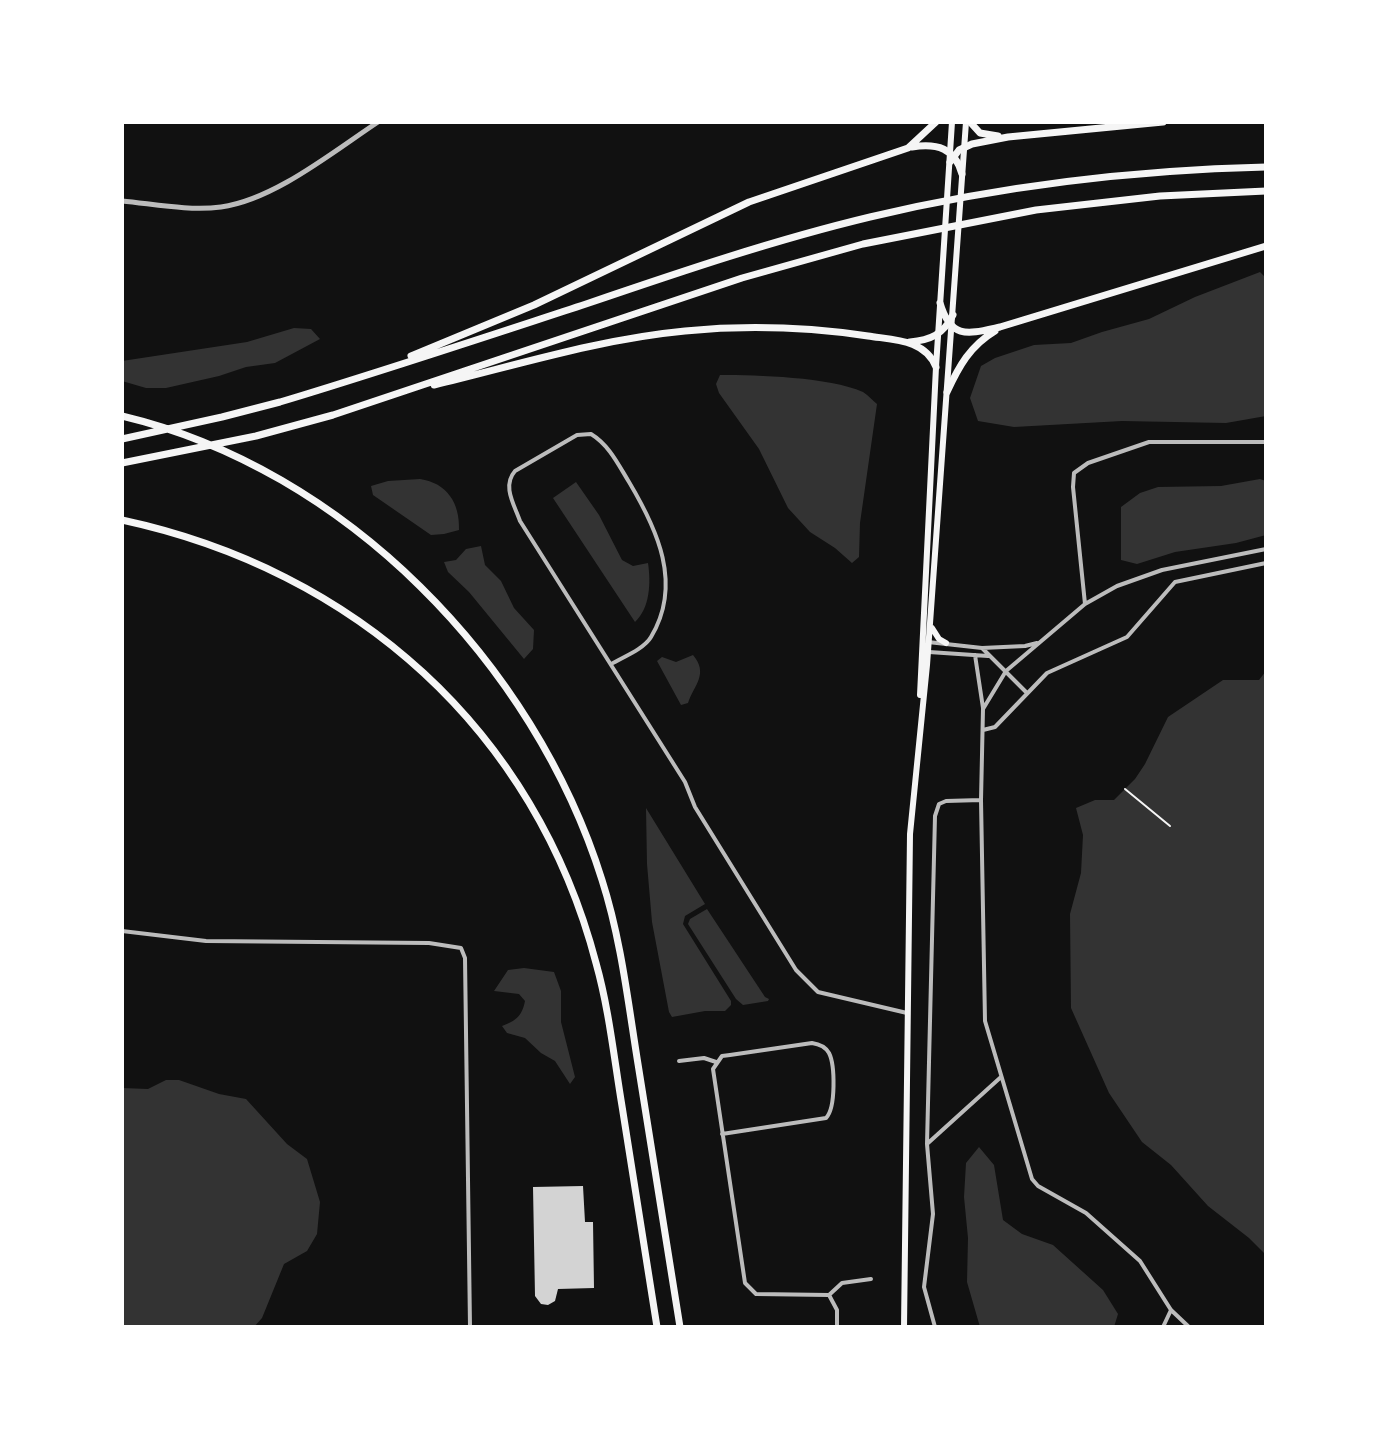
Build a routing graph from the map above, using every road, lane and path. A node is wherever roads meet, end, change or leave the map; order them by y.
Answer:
1 (378, 122) edge
2 (936, 122) edge
3 (952, 122) edge
4 (968, 122) edge
5 (1163, 122) edge
6 (1008, 137) junction
7 (964, 146) junction
8 (908, 148) junction
9 (951, 157) junction
10 (1266, 167) edge
11 (962, 174) junction
12 (1266, 191) edge
13 (122, 201) edge
14 (1266, 246) edge
15 (940, 303) junction
16 (951, 322) junction
17 (1000, 327) junction
18 (938, 334) junction
19 (907, 342) junction
20 (936, 367) junction
21 (371, 374) junction
22 (947, 392) junction
23 (397, 394) junction
24 (122, 416) edge
25 (122, 439) edge
26 (1266, 442) edge
27 (122, 463) edge
28 (122, 520) edge
29 (1266, 549) edge
30 (1266, 563) edge
31 (1085, 604) junction
32 (930, 625) junction
33 (929, 642) junction
34 (1039, 642) junction
35 (946, 643) junction
36 (921, 646) junction
37 (982, 648) junction
38 (928, 652) junction
39 (975, 655) junction
40 (989, 656) junction
41 (611, 664) junction
42 (1006, 671) junction
43 (1026, 692) junction
44 (983, 709) junction
45 (919, 726) junction
46 (983, 730) junction
47 (1125, 789) dead end
48 (981, 800) junction
49 (1170, 826) dead end
50 (122, 931) edge
51 (907, 1013) junction
52 (679, 1061) dead end
53 (716, 1062) junction
54 (1001, 1077) junction
55 (722, 1134) junction
56 (927, 1144) junction
57 (871, 1279) dead end
58 (829, 1295) junction
59 (1171, 1310) junction
60 (470, 1327) edge
61 (657, 1327) edge
62 (680, 1327) edge
63 (837, 1327) edge
64 (904, 1327) edge
65 (935, 1327) edge
66 (1163, 1327) edge
67 (1189, 1327) edge

1 - 13 street
2 - 8 highway
3 - 9 main road
4 - 6 highway
4 - 7 main road
5 - 6 highway
6 - 7 highway
7 - 9 highway
7 - 11 main road
8 - 9 highway
8 - 21 highway
9 - 11 highway
9 - 15 main road
10 - 21 highway
11 - 16 main road
12 - 23 highway
14 - 17 highway
15 - 16 highway
15 - 18 main road
16 - 17 highway
16 - 18 highway
16 - 22 main road
17 - 22 highway
18 - 19 highway
18 - 20 main road
19 - 20 highway
19 - 23 highway
20 - 36 main road
21 - 25 highway
22 - 32 main road
23 - 27 highway
24 - 62 highway
26 - 31 street
28 - 61 highway
29 - 31 street
30 - 43 street
31 - 34 street
32 - 33 main road
32 - 35 main road
33 - 35 street
33 - 36 street
33 - 38 main road
34 - 37 street
34 - 42 street
35 - 37 street
36 - 38 street
36 - 45 main road
37 - 40 street
38 - 39 street
38 - 45 main road
39 - 40 street
39 - 44 street
40 - 42 street
41 - 41 street
41 - 51 street
42 - 43 street
42 - 44 street
43 - 46 street
44 - 46 street
45 - 51 main road
46 - 48 street
47 - 49 path
48 - 54 street
48 - 56 street
50 - 60 street
51 - 64 main road
52 - 53 street
53 - 55 street
53 - 55 street
54 - 56 street
54 - 59 street
55 - 58 street
56 - 65 street
57 - 58 street
58 - 63 street
59 - 66 street
59 - 67 street

